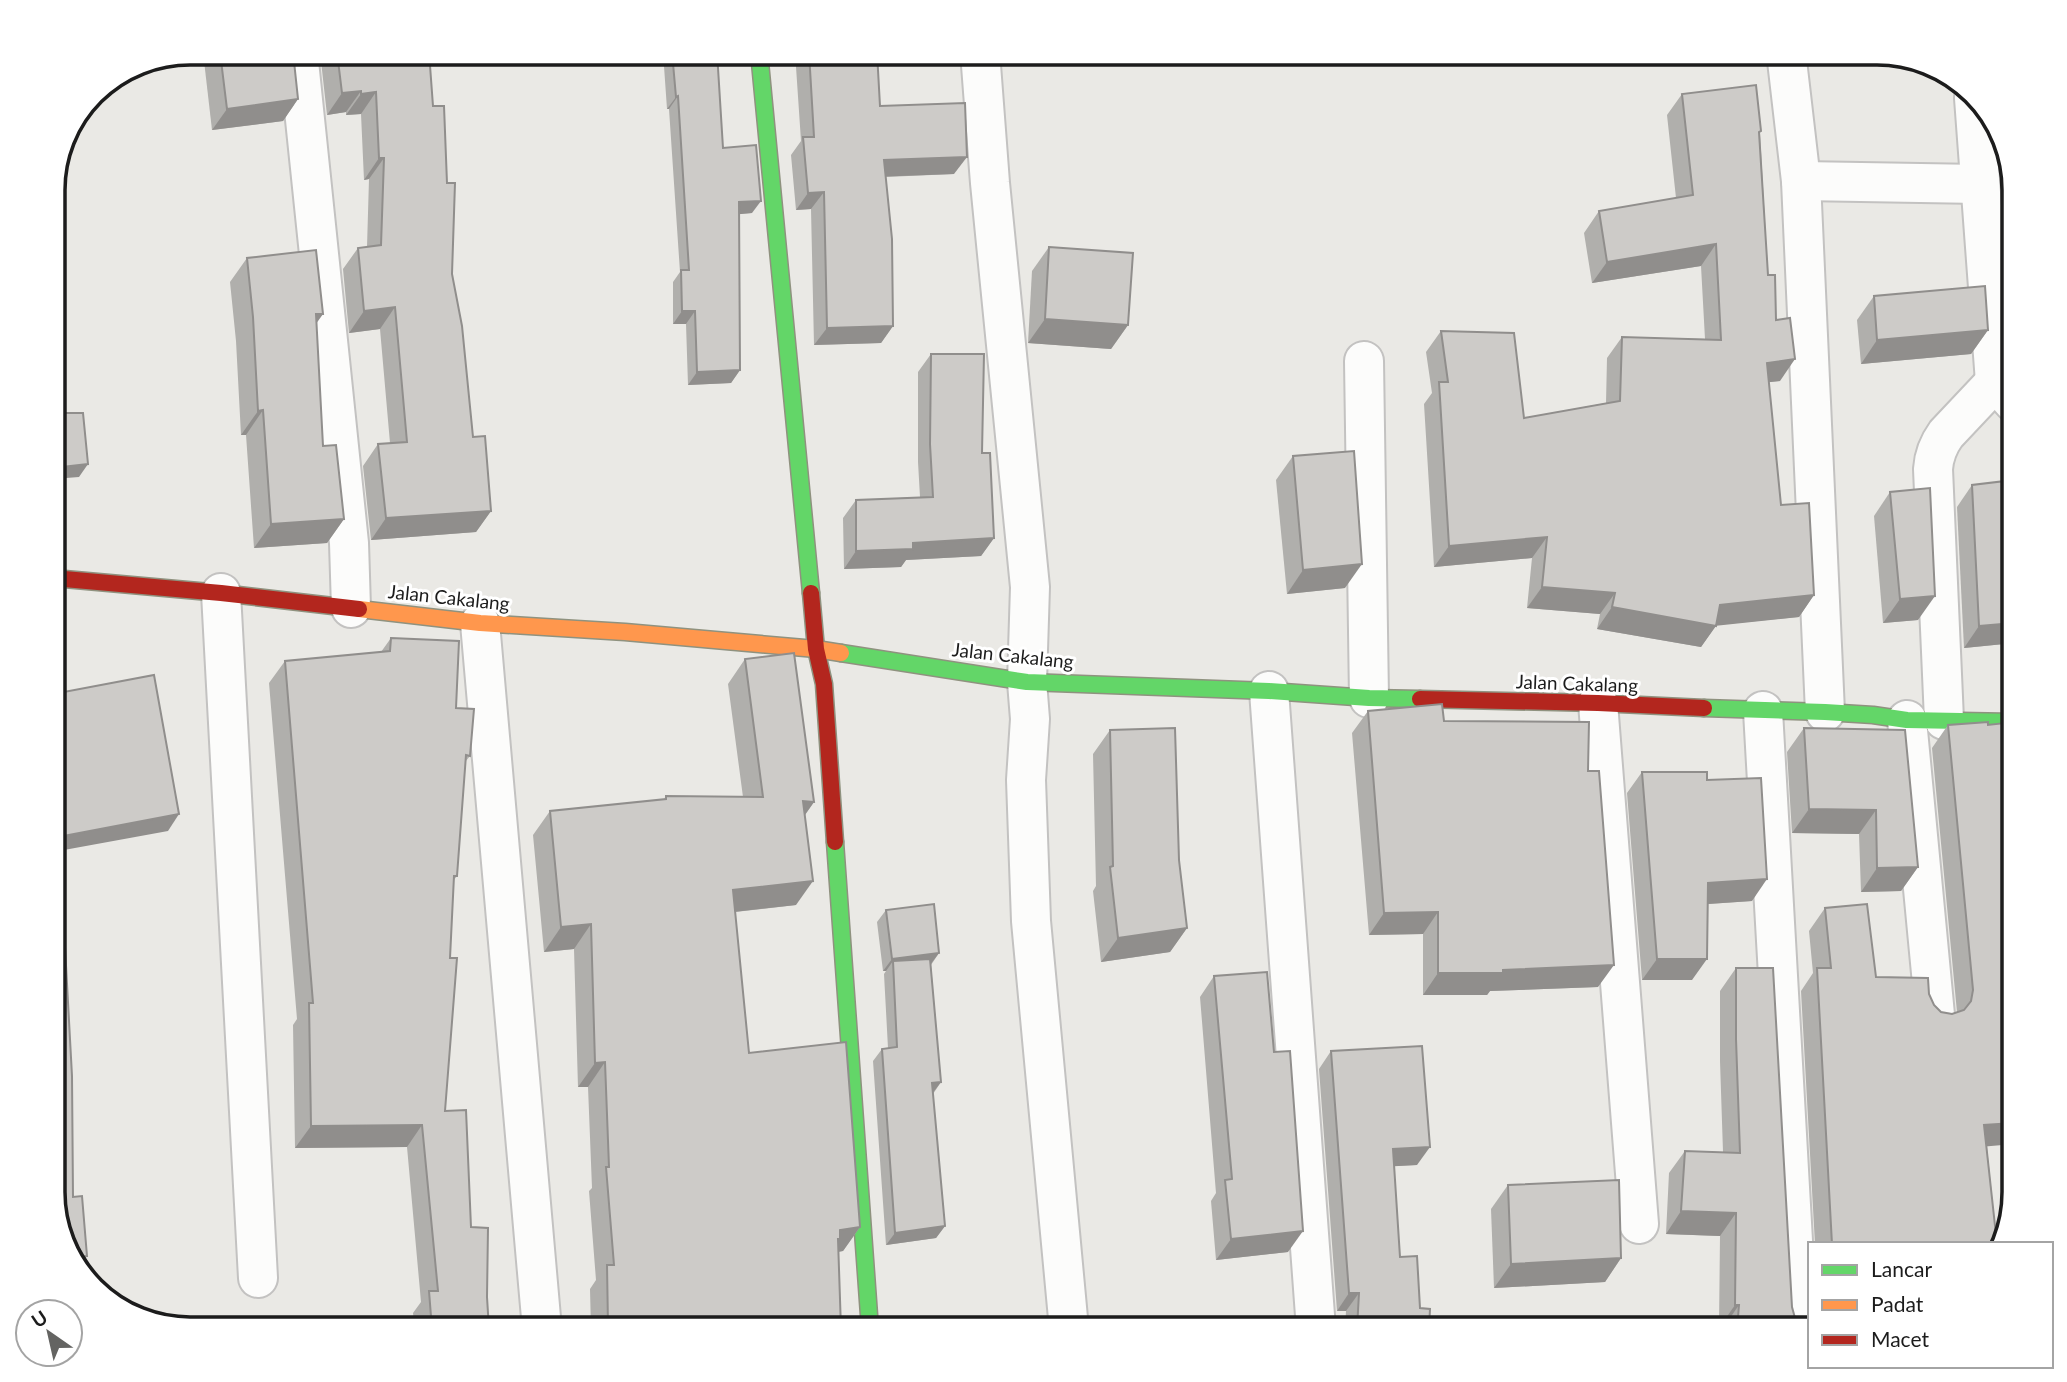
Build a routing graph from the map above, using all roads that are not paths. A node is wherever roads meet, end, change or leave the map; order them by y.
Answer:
1 (299, 65) edge
2 (760, 65) edge
3 (981, 65) edge
4 (1788, 65) edge
5 (1975, 113) edge
6 (1801, 181) junction
7 (1980, 184) junction
8 (1364, 361) dead end
9 (2002, 367) edge
10 (2002, 394) edge
11 (65, 579) edge
12 (221, 593) junction
13 (351, 608) junction
14 (480, 623) junction
15 (816, 649) junction
16 (1027, 682) junction
17 (1269, 691) junction
18 (1369, 698) junction
19 (1598, 703) junction
20 (1763, 712) junction
21 (1825, 712) junction
22 (1926, 720) junction
23 (2002, 722) edge
24 (1935, 1016) edge
25 (1639, 1224) dead end
26 (258, 1278) dead end
27 (541, 1317) edge
28 (869, 1317) edge
29 (1068, 1317) edge
30 (1316, 1317) edge
31 (1797, 1317) edge

1 - 13 street
2 - 15 street
3 - 16 street
4 - 6 street
5 - 7 street
6 - 7 street
6 - 21 street
7 - 9 street
8 - 18 street
10 - 22 street
11 - 12 street, Jalan Cakalang
12 - 13 street, Jalan Cakalang
12 - 26 street
13 - 14 street, Jalan Cakalang
14 - 15 street, Jalan Cakalang
14 - 27 street
15 - 16 street, Jalan Cakalang
15 - 28 street
16 - 17 street, Jalan Cakalang
16 - 29 street
17 - 18 street, Jalan Cakalang
17 - 30 street
18 - 19 street, Jalan Cakalang
19 - 20 street, Jalan Cakalang
19 - 25 street
20 - 21 street, Jalan Cakalang
20 - 31 street
21 - 22 street, Jalan Cakalang
22 - 23 street, Jalan Cakalang
22 - 24 street

